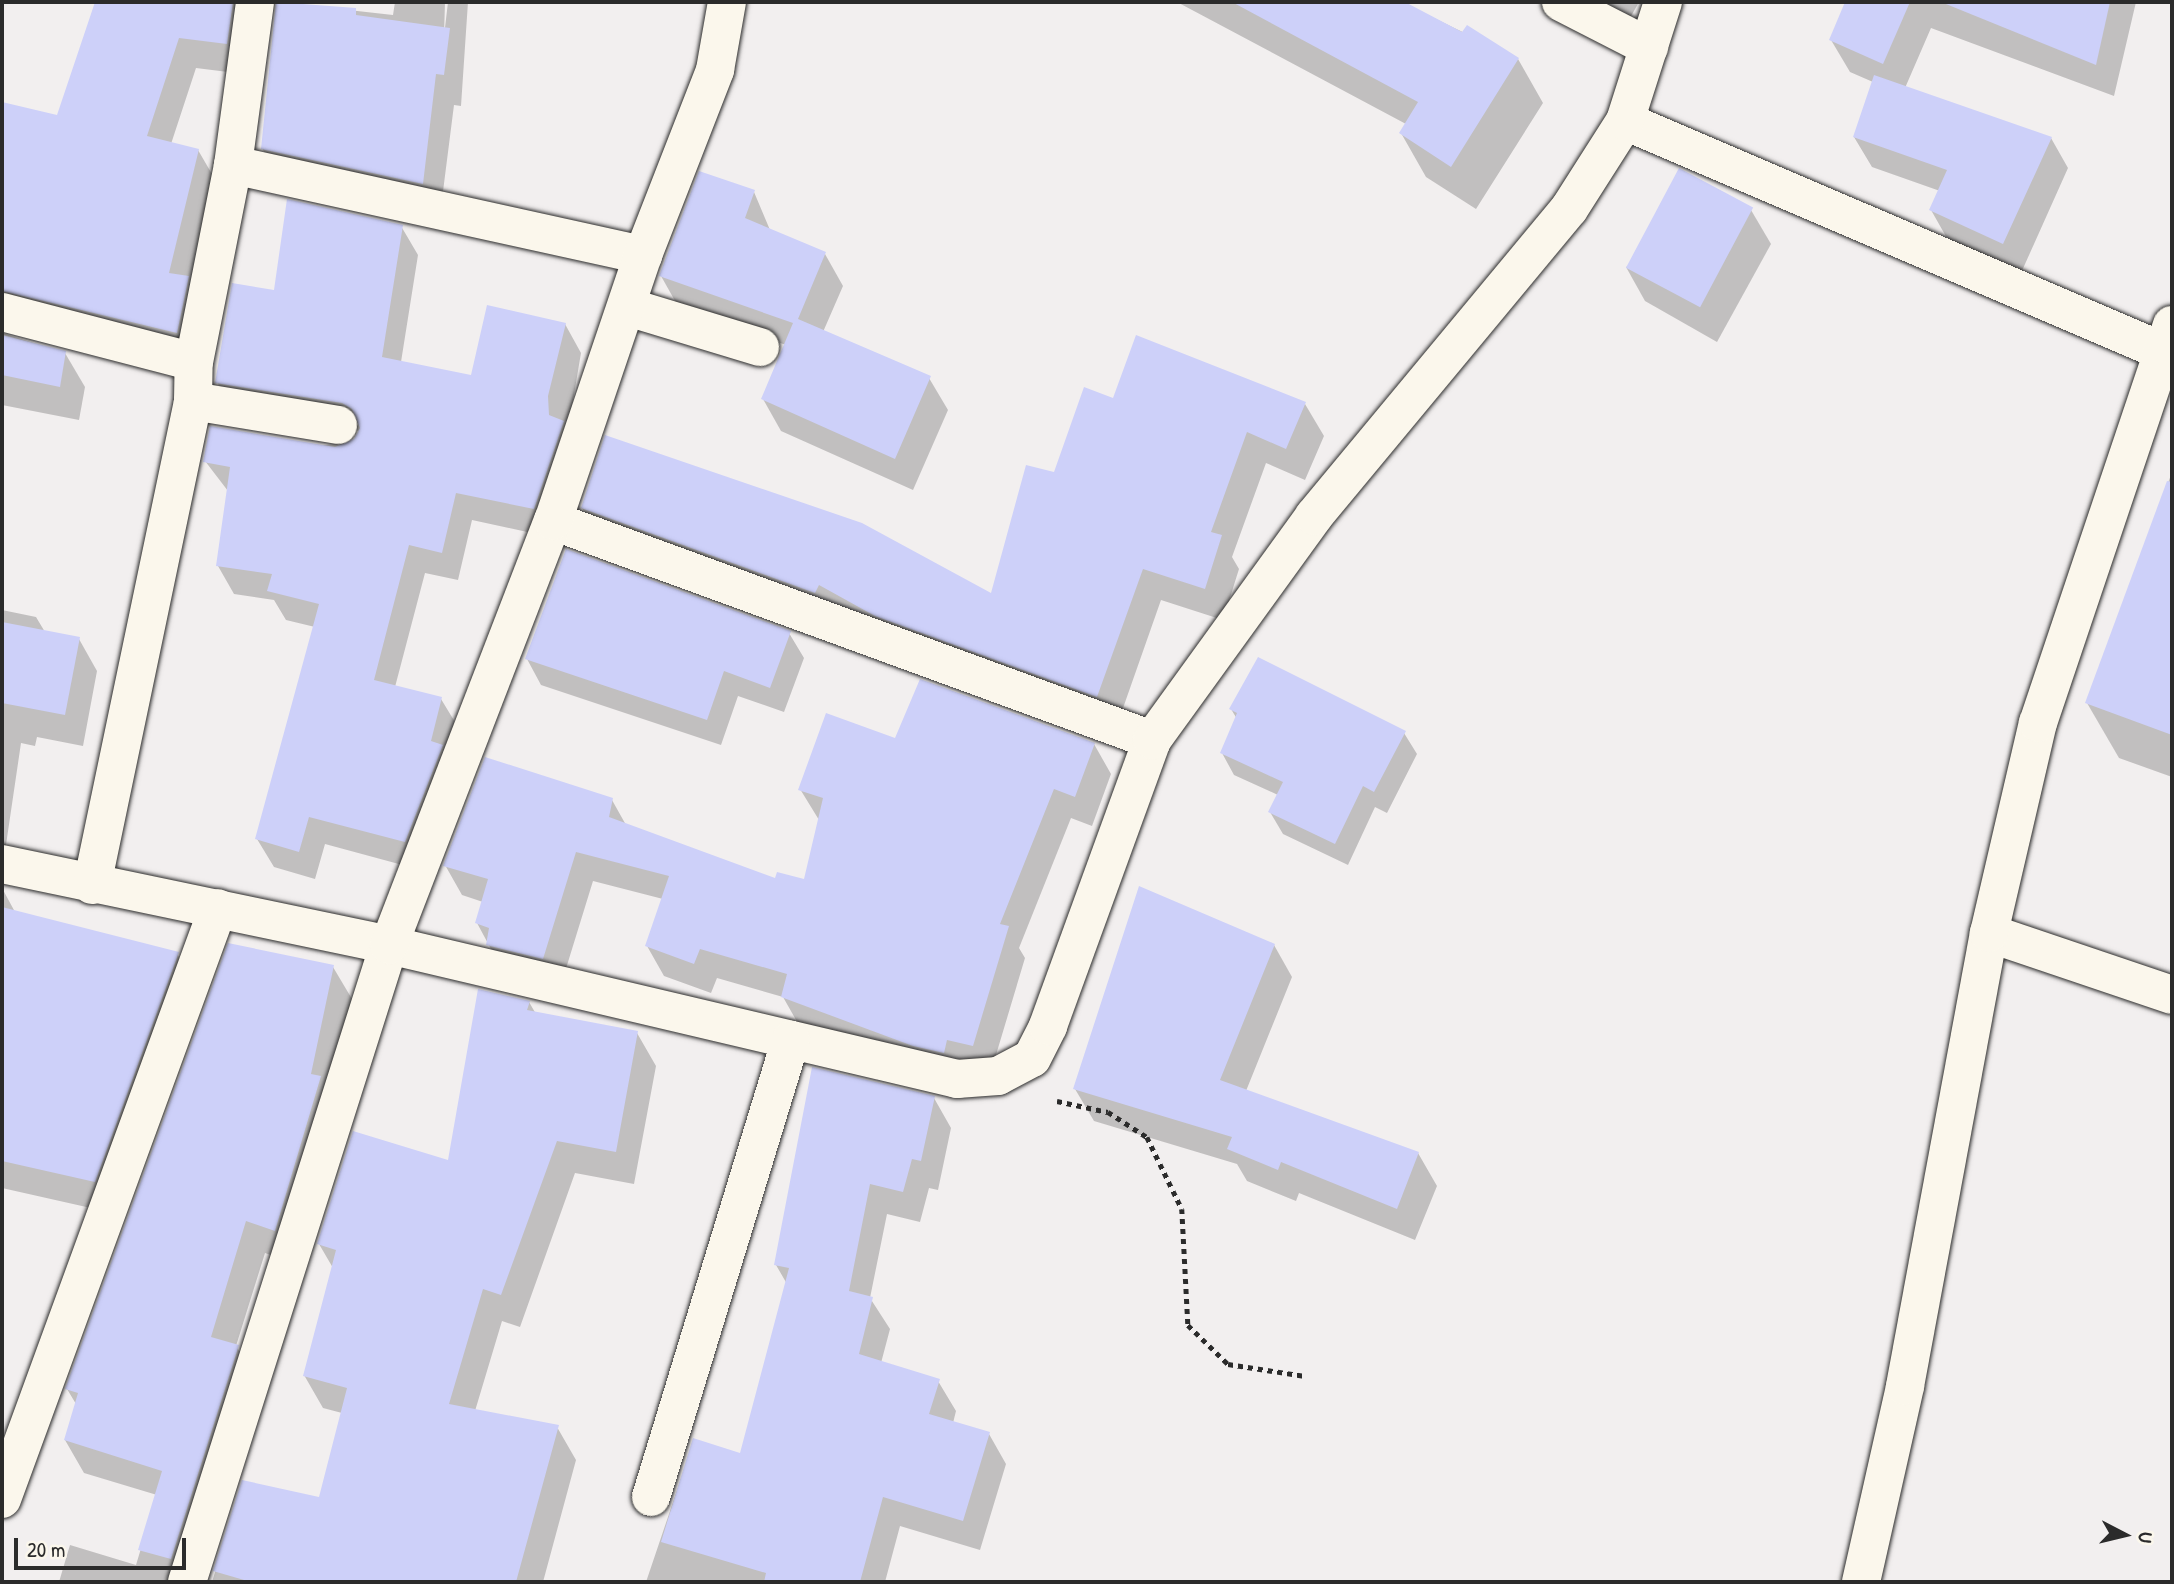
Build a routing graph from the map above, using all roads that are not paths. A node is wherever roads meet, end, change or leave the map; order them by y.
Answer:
1 (256, 2) edge
2 (727, 2) edge
3 (1560, 2) edge
4 (1663, 2) edge
5 (1649, 47) junction
6 (1625, 121) junction
7 (233, 165) junction
8 (643, 255) junction
9 (628, 307) junction
10 (2, 312) edge
11 (2167, 338) edge
12 (760, 347) dead end
13 (194, 362) junction
14 (193, 401) junction
15 (338, 425) dead end
16 (553, 521) junction
17 (1152, 740) junction
18 (2, 864) edge
19 (92, 885) junction
20 (218, 908) junction
21 (1989, 933) junction
22 (389, 945) junction
23 (2172, 995) edge
24 (792, 1040) junction
25 (651, 1497) dead end
26 (2, 1499) edge
27 (187, 1582) edge
28 (1861, 1582) edge

1 - 7 street
2 - 8 street
3 - 5 street
4 - 5 street
5 - 6 street
6 - 11 street
6 - 17 street
7 - 8 street
7 - 13 street
8 - 9 street
9 - 12 street
9 - 16 street
10 - 13 street
11 - 21 street
13 - 14 street
14 - 15 street
14 - 19 street
16 - 17 street
16 - 22 street
17 - 24 street
18 - 19 street
19 - 20 street
20 - 22 street
20 - 26 street
21 - 23 street
21 - 28 street
22 - 24 street
22 - 27 street
24 - 25 street

